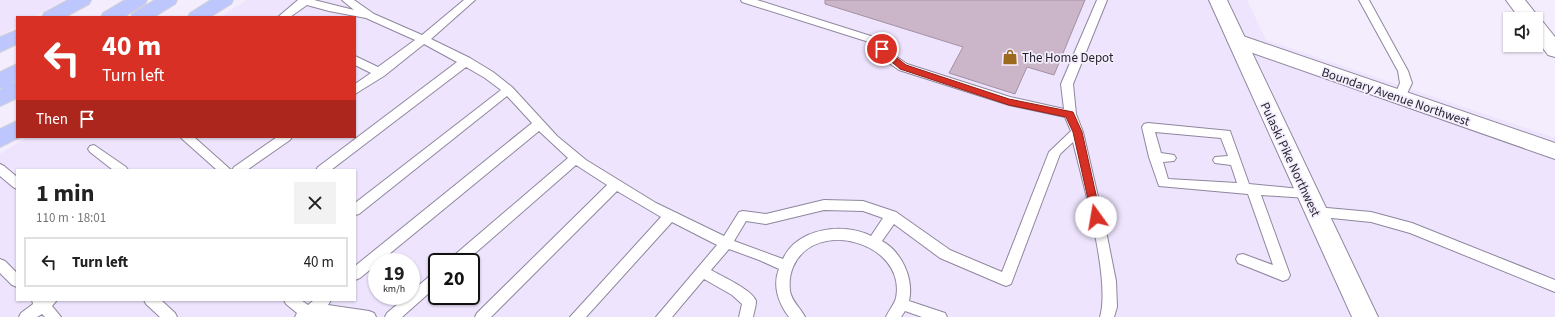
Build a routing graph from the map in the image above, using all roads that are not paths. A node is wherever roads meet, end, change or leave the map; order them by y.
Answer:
1 (82, 0) edge
2 (138, 0) edge
3 (168, 0) edge
4 (224, 0) edge
5 (304, 0) edge
6 (347, 0) edge
7 (470, 0) edge
8 (746, 0) edge
9 (1102, 0) edge
10 (1218, 0) edge
11 (1364, 0) edge
12 (1515, 0) edge
13 (1524, 12) edge
14 (53, 16) edge
15 (112, 16) edge
16 (142, 16) edge
17 (199, 16) edge
18 (284, 16) edge
19 (370, 16) junction
20 (1543, 35) edge
21 (16, 37) edge
22 (423, 40) junction
23 (1237, 40) junction
24 (0, 45) edge
25 (1555, 50) edge
26 (356, 61) edge
27 (466, 61) junction
28 (16, 72) edge
29 (380, 73) junction
30 (0, 81) edge
31 (356, 89) edge
32 (16, 90) edge
33 (508, 90) junction
34 (1400, 97) junction
35 (0, 99) edge
36 (1070, 114) junction
37 (539, 124) junction
38 (16, 130) edge
39 (1077, 132) junction
40 (285, 138) edge
41 (0, 139) edge
42 (192, 139) edge
43 (94, 149) dead end
44 (1555, 151) edge
45 (1155, 157) junction
46 (576, 158) junction
47 (1170, 158) dead end
48 (1219, 160) dead end
49 (1235, 160) junction
50 (0, 169) edge
51 (121, 169) edge
52 (224, 169) edge
53 (239, 169) edge
54 (323, 169) edge
55 (16, 183) edge
56 (616, 184) junction
57 (1249, 189) junction
58 (1311, 202) junction
59 (356, 209) edge
60 (670, 216) junction
61 (892, 216) junction
62 (874, 242) junction
63 (726, 243) junction
64 (466, 253) edge
65 (1243, 260) dead end
66 (0, 265) edge
67 (785, 266) junction
68 (702, 272) junction
69 (356, 273) edge
70 (16, 280) edge
71 (428, 286) edge
72 (1555, 286) edge
73 (151, 301) edge
74 (293, 301) edge
75 (323, 301) edge
76 (43, 302) edge
77 (901, 304) junction
78 (305, 315) edge
79 (794, 315) edge
80 (26, 317) edge
81 (54, 317) edge
82 (170, 317) edge
83 (369, 317) edge
84 (392, 317) edge
85 (482, 317) edge
86 (577, 317) edge
87 (663, 317) edge
88 (746, 317) edge
89 (893, 317) edge
90 (940, 317) edge
91 (1107, 317) edge
92 (1365, 317) edge

1 - 14 highway
2 - 15 highway
3 - 16 highway
4 - 17 highway
5 - 18 lane
5 - 19 lane
6 - 19 lane
7 - 22 lane
8 - 36 lane
9 - 36 lane
10 - 23 main road, Pulaski Pike Northwest
11 - 34 lane
12 - 13 main road
19 - 22 lane
20 - 25 main road
21 - 24 highway
22 - 27 lane
22 - 29 lane
23 - 34 main road, Boundary Avenue Northwest
23 - 58 main road, Pulaski Pike Northwest
26 - 29 lane
27 - 33 lane
27 - 54 lane
28 - 30 highway
29 - 31 lane
32 - 35 highway
33 - 37 lane
33 - 59 lane
34 - 44 main road, Boundary Avenue Northwest
36 - 39 lane
37 - 46 lane
37 - 69 lane
38 - 41 highway
39 - 61 lane
39 - 91 lane
40 - 53 lane
42 - 52 lane
43 - 51 lane
45 - 47 lane
45 - 49 lane
45 - 57 lane
46 - 56 lane
46 - 64 lane
48 - 49 lane
49 - 57 lane
50 - 55 lane
56 - 60 lane
56 - 85 lane
57 - 58 lane
57 - 65 lane
58 - 72 lane
58 - 92 main road, Pulaski Pike Northwest
60 - 63 lane
60 - 86 lane
61 - 62 lane
61 - 63 lane
62 - 67 lane
62 - 77 lane
63 - 67 lane
63 - 68 lane
66 - 70 lane
67 - 79 lane
68 - 87 lane
68 - 88 lane
71 - 84 lane
73 - 82 lane
74 - 78 lane
75 - 78 lane
76 - 80 lane
76 - 81 lane
77 - 89 lane
77 - 90 lane
78 - 83 lane

